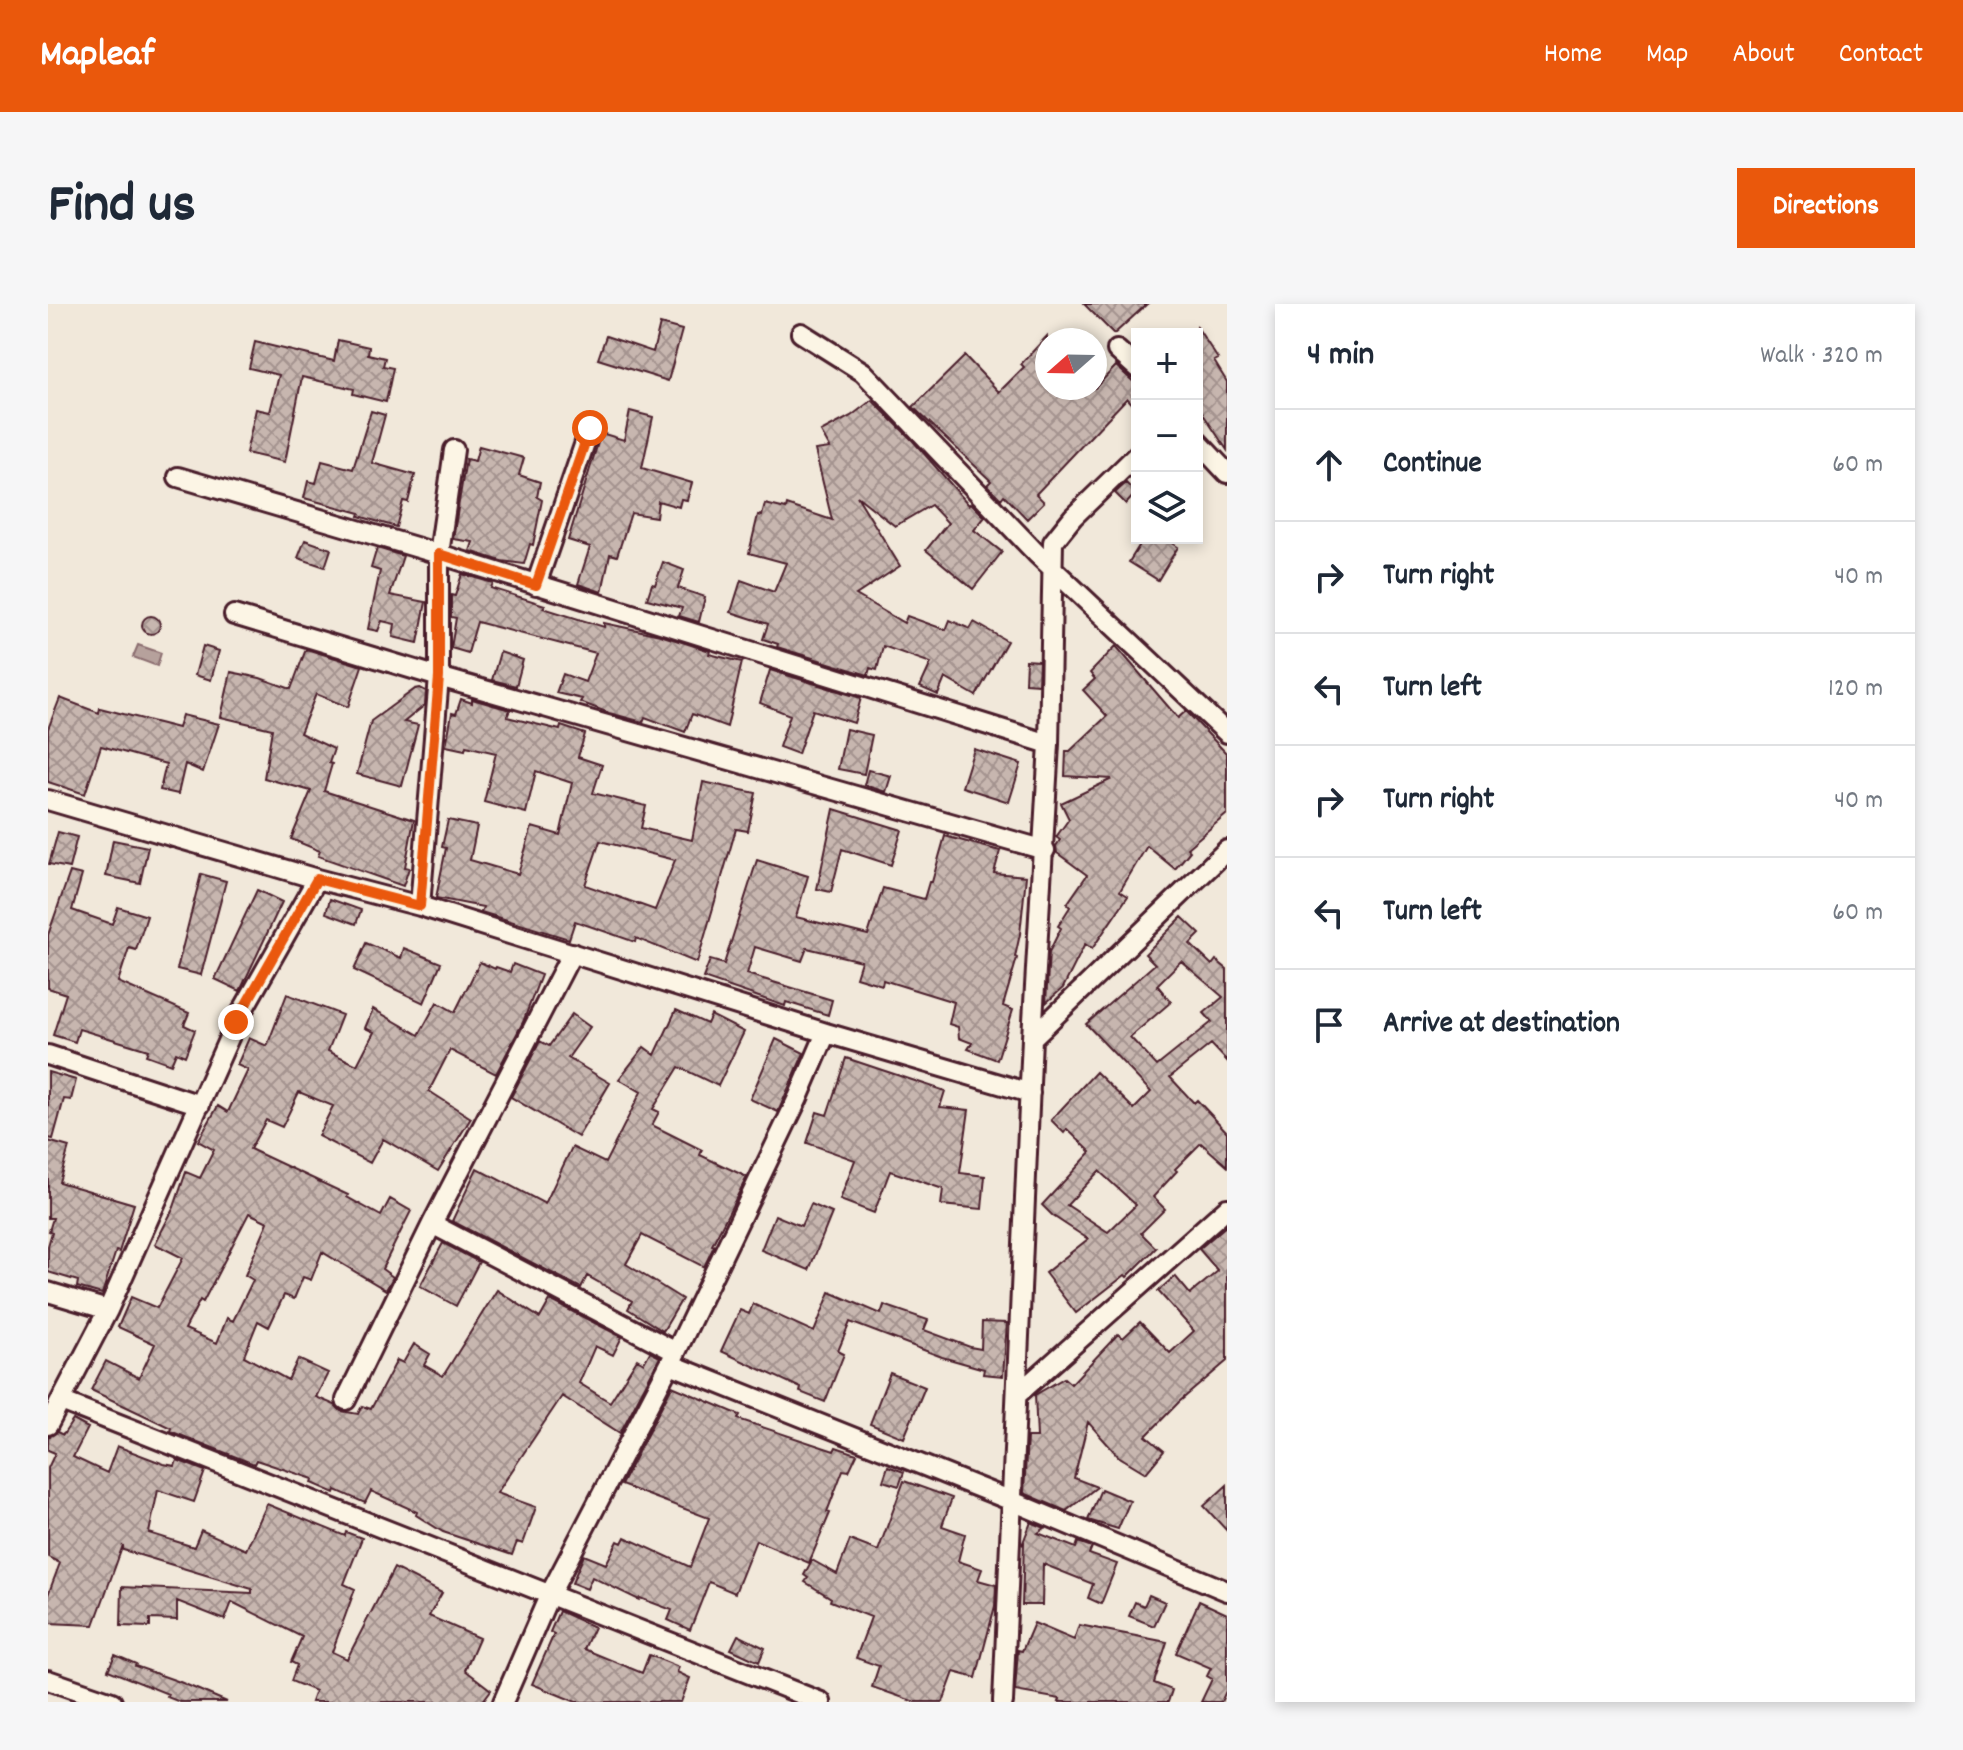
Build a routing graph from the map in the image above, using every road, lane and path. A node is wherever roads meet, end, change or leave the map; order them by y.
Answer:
1 (801, 333) dead end
2 (1117, 350) dead end
3 (1131, 363) edge
4 (590, 428) dead end
5 (1203, 447) edge
6 (454, 450) dead end
7 (1131, 461) edge
8 (1227, 473) edge
9 (178, 477) dead end
10 (439, 554) junction
11 (1052, 568) junction
12 (536, 585) junction
13 (234, 615) dead end
14 (439, 677) junction
15 (1227, 705) edge
16 (1212, 718) junction
17 (1227, 733) edge
18 (1049, 744) junction
19 (48, 800) edge
20 (1045, 850) junction
21 (1227, 850) edge
22 (317, 879) junction
23 (420, 906) junction
24 (572, 953) junction
25 (826, 1033) junction
26 (1032, 1038) junction
27 (48, 1055) edge
28 (1030, 1093) junction
29 (200, 1105) junction
30 (1227, 1208) edge
31 (432, 1224) junction
32 (48, 1292) edge
33 (108, 1310) junction
34 (673, 1358) junction
35 (1018, 1394) junction
36 (346, 1400) dead end
37 (61, 1401) junction
38 (48, 1425) edge
39 (1012, 1501) junction
40 (1227, 1591) edge
41 (549, 1596) junction
42 (48, 1680) edge
43 (112, 1702) edge
44 (503, 1702) edge
45 (821, 1702) edge
46 (1003, 1702) edge

1 - 11 street
2 - 3 street
4 - 12 street
5 - 8 street
6 - 10 street
7 - 11 street
9 - 10 street
10 - 12 street
10 - 14 street
11 - 16 street
11 - 18 street
12 - 18 street
13 - 14 street
14 - 20 street
14 - 23 street
15 - 16 street
16 - 17 street
18 - 20 street
19 - 22 street
20 - 26 street
21 - 26 street
22 - 23 street
22 - 29 street
23 - 24 street
24 - 25 street
24 - 31 street
25 - 28 street
25 - 34 street
26 - 28 street
27 - 29 street
28 - 35 street
29 - 33 street
30 - 35 street
31 - 34 street
31 - 36 street
32 - 33 street
33 - 37 street
34 - 39 street
34 - 41 street
35 - 39 street
37 - 38 street
37 - 41 street
39 - 40 street
39 - 46 street
41 - 44 street
41 - 45 street
42 - 43 street

